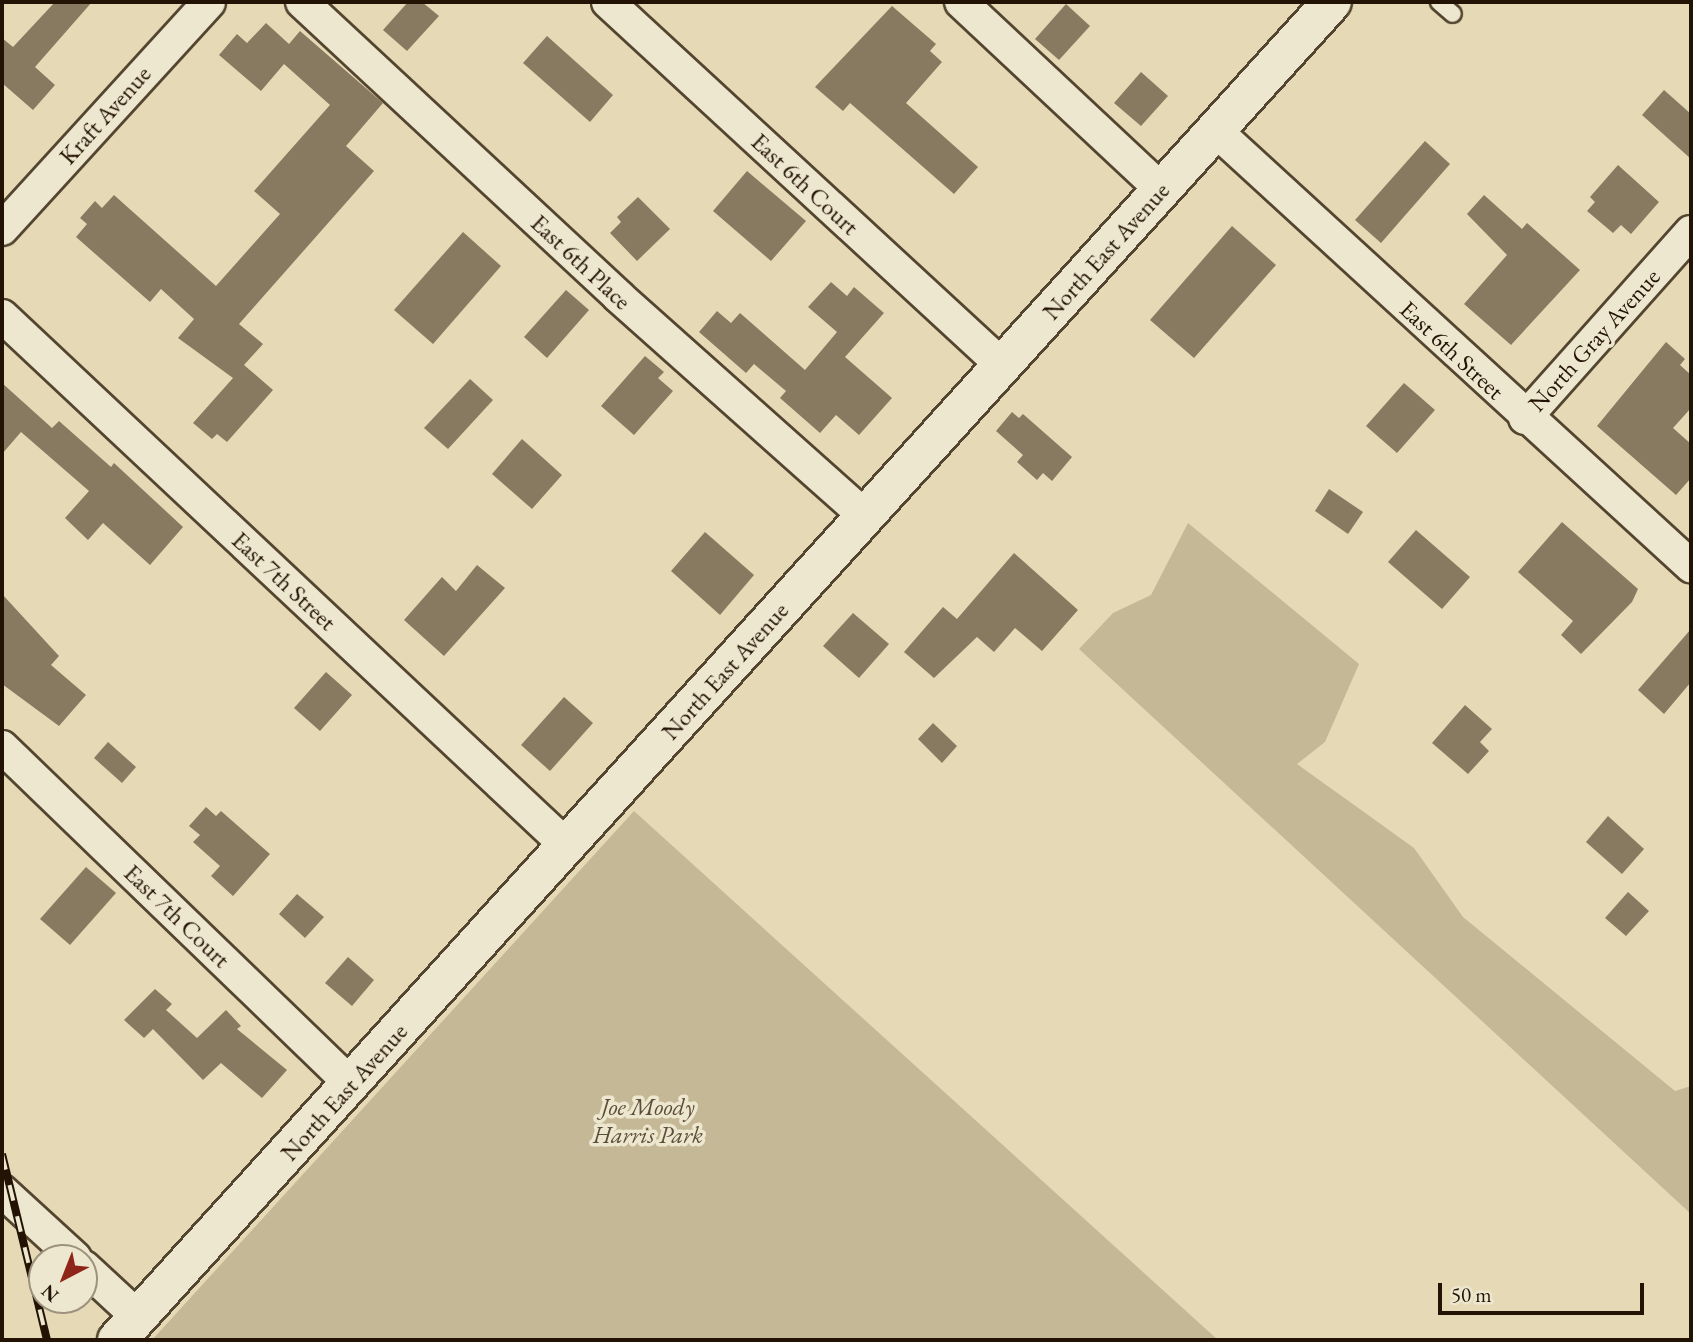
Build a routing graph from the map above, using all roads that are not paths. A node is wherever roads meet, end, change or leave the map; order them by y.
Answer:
1 (209, 2) edge
2 (302, 2) edge
3 (608, 2) edge
4 (961, 2) edge
5 (1332, 2) edge
6 (1439, 2) edge
7 (1453, 14) dead end
8 (1215, 130) junction
9 (1162, 190) junction
10 (2, 229) edge
11 (1691, 232) edge
12 (2, 316) edge
13 (1003, 366) junction
14 (1525, 418) junction
15 (866, 517) junction
16 (1691, 566) edge
17 (2, 747) edge
18 (567, 846) junction
19 (351, 1084) junction
20 (2, 1191) edge
21 (60, 1244) edge
22 (98, 1287) edge
23 (128, 1329) edge

1 - 10 street, Kraft Avenue
2 - 15 street, East 6th Place
3 - 13 street, East 6th Court
4 - 9 street
5 - 8 main road, North East Avenue
6 - 7 lane
8 - 9 main road, North East Avenue
8 - 14 street, East 6th Street
9 - 13 main road, North East Avenue
11 - 14 street, North Gray Avenue
12 - 18 street, East 7th Street
13 - 15 main road, North East Avenue
14 - 16 street, East 6th Street
15 - 18 main road, North East Avenue
17 - 19 street, East 7th Court
18 - 19 main road, North East Avenue
19 - 23 main road, North East Avenue
20 - 21 street
22 - 23 street

